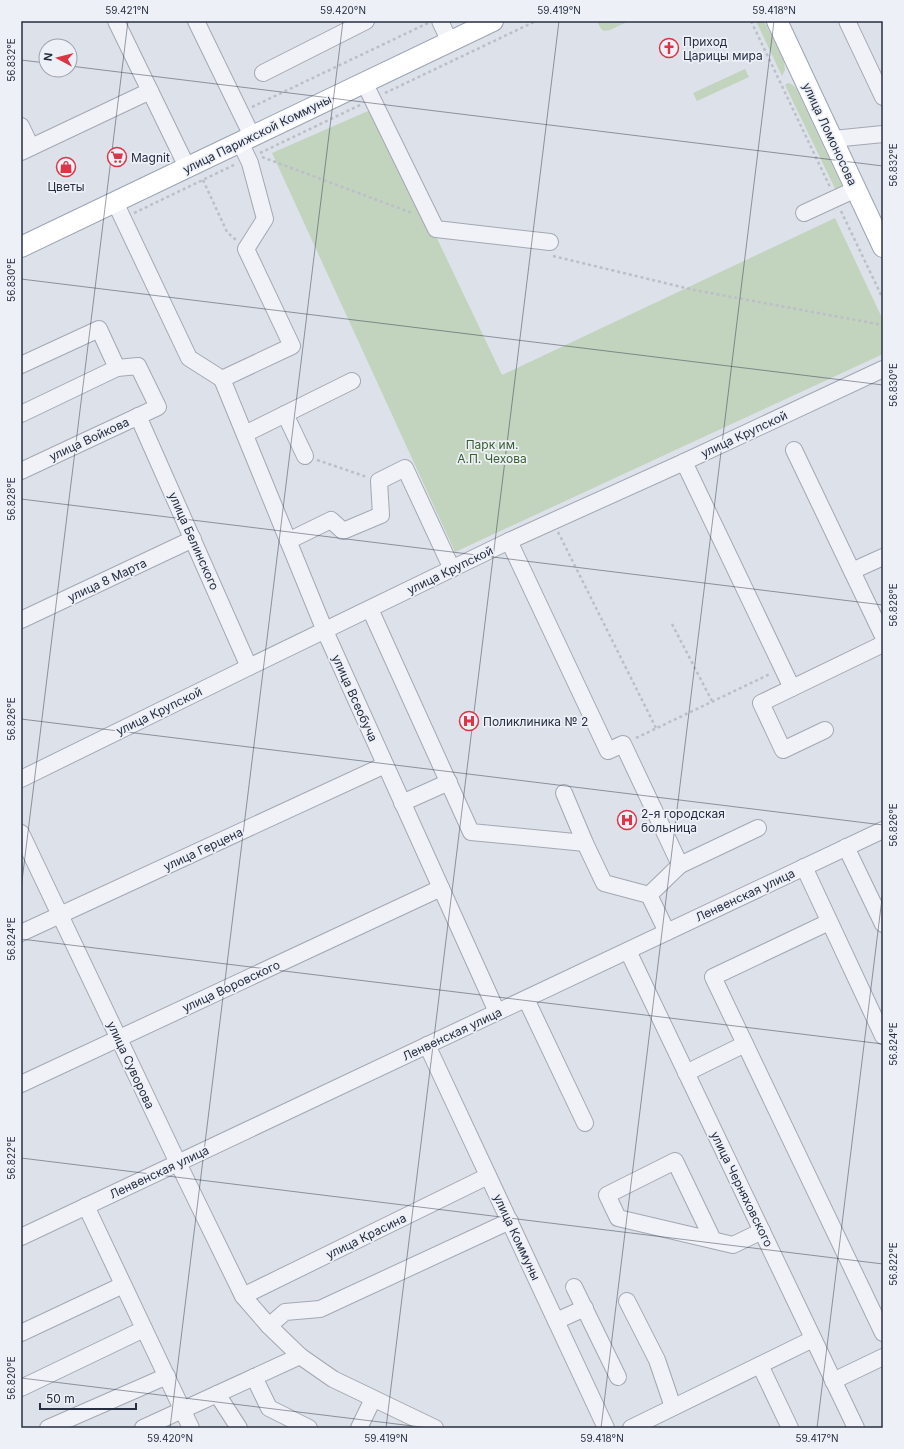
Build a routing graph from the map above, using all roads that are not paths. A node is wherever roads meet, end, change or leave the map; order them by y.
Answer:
1 (116, 21) edge
2 (196, 21) edge
3 (366, 21) edge
4 (440, 21) edge
5 (493, 21) edge
6 (777, 21) edge
7 (847, 21) edge
8 (450, 42) junction
9 (263, 73) dead end
10 (150, 91) junction
11 (369, 91) junction
12 (883, 96) edge
13 (21, 126) edge
14 (883, 134) edge
15 (833, 139) junction
16 (247, 146) junction
17 (26, 150) edge
18 (187, 167) junction
19 (856, 188) junction
20 (119, 210) junction
21 (804, 213) dead end
22 (21, 247) edge
23 (883, 247) edge
24 (548, 248) road end
25 (21, 365) edge
26 (117, 368) junction
27 (883, 369) edge
28 (222, 379) junction
29 (352, 381) dead end
30 (21, 414) edge
31 (285, 414) junction
32 (138, 416) junction
33 (245, 434) junction
34 (794, 450) dead end
35 (305, 456) road end
36 (684, 462) junction
37 (21, 471) edge
38 (193, 539) junction
39 (288, 541) junction
40 (509, 541) junction
41 (883, 557) edge
42 (452, 569) junction
43 (852, 571) junction
44 (370, 609) junction
45 (21, 620) edge
46 (325, 631) junction
47 (883, 636) edge
48 (883, 644) edge
49 (249, 667) junction
50 (792, 688) junction
51 (825, 730) dead end
52 (385, 765) junction
53 (21, 779) edge
54 (449, 782) junction
55 (564, 793) dead end
56 (402, 804) junction
57 (758, 828) dead end
58 (883, 830) edge
59 (21, 833) edge
60 (585, 843) junction
61 (846, 848) junction
62 (680, 865) junction
63 (804, 867) junction
64 (440, 888) junction
65 (649, 895) junction
66 (60, 915) junction
67 (829, 922) junction
68 (883, 924) edge
69 (667, 932) junction
70 (21, 933) edge
71 (628, 951) junction
72 (526, 999) junction
73 (497, 1012) junction
74 (883, 1036) edge
75 (118, 1038) junction
76 (745, 1044) junction
77 (427, 1045) junction
78 (686, 1073) junction
79 (21, 1084) edge
80 (585, 1123) dead end
81 (178, 1163) junction
82 (488, 1176) junction
83 (86, 1206) junction
84 (510, 1221) junction
85 (762, 1231) junction
86 (21, 1237) edge
87 (713, 1240) junction
88 (123, 1285) junction
89 (574, 1287) dead end
90 (243, 1296) junction
91 (627, 1301) dead end
92 (585, 1308) junction
93 (556, 1321) junction
94 (269, 1326) junction
95 (144, 1329) junction
96 (883, 1333) edge
97 (21, 1334) edge
98 (813, 1339) junction
99 (300, 1356) junction
100 (883, 1357) edge
101 (760, 1365) junction
102 (167, 1376) junction
103 (254, 1377) junction
104 (618, 1377) dead end
105 (833, 1381) junction
106 (21, 1388) edge
107 (217, 1394) junction
108 (373, 1399) junction
109 (673, 1408) junction
110 (183, 1410) junction
111 (48, 1428) edge
112 (143, 1428) edge
113 (191, 1428) edge
114 (239, 1428) edge
115 (308, 1428) edge
116 (359, 1428) edge
117 (435, 1428) edge
118 (606, 1428) edge
119 (631, 1428) edge
120 (790, 1428) edge
121 (856, 1428) edge

1 - 10 street
2 - 16 street
3 - 9 street
4 - 8 street
5 - 8 main road, улица Парижской Коммуны
6 - 15 main road, улица Ломоносова
7 - 12 street
8 - 11 main road, улица Парижской Коммуны
10 - 17 street
10 - 18 street
11 - 16 main road, улица Парижской Коммуны
11 - 24 street
13 - 17 street
14 - 15 street
15 - 19 main road, улица Ломоносова
16 - 18 main road, улица Парижской Коммуны
16 - 28 street
18 - 20 main road, улица Парижской Коммуны
19 - 21 street
19 - 23 main road, улица Ломоносова
20 - 22 main road, улица Парижской Коммуны
20 - 28 street
25 - 26 street
26 - 30 street
26 - 32 street, улица Войкова
27 - 36 street, улица Крупской
28 - 33 street, улица Всеобуча
29 - 31 street
31 - 33 street
31 - 35 street
32 - 37 street, улица Войкова
32 - 38 street, улица Белинского
33 - 39 street, улица Всеобуча
34 - 43 street
36 - 40 street, улица Крупской
36 - 50 street
38 - 45 street, улица 8 Марта
38 - 49 street, улица Белинского
39 - 42 street
39 - 46 street, улица Всеобуча
40 - 42 street, улица Крупской
40 - 62 street
41 - 43 street
42 - 44 street, улица Крупской
43 - 47 street
44 - 46 street, улица Крупской
44 - 54 street
46 - 49 street, улица Крупской
46 - 52 street, улица Всеобуча
48 - 50 street
49 - 53 street, улица Крупской
50 - 51 street
52 - 56 street, улица Всеобуча
52 - 66 street, улица Герцена
54 - 56 street
54 - 60 street
55 - 60 street
56 - 64 street, улица Всеобуча
57 - 62 street
58 - 61 street, Ленвенская улица
59 - 66 street, улица Суворова
60 - 65 street
61 - 63 street, Ленвенская улица
61 - 68 street
62 - 65 street
63 - 67 street
63 - 69 street, Ленвенская улица
64 - 73 street, улица Всеобуча
64 - 75 street, улица Воровского
65 - 69 street
66 - 70 street, улица Герцена
66 - 75 street, улица Суворова
67 - 74 street
67 - 76 street
69 - 71 street, Ленвенская улица
71 - 72 street, Ленвенская улица
71 - 78 street, улица Черняховского
72 - 73 street, Ленвенская улица
72 - 80 street
73 - 77 street, Ленвенская улица
75 - 79 street, улица Воровского
75 - 81 street, улица Суворова
76 - 78 street
76 - 96 street
77 - 81 street, Ленвенская улица
77 - 82 street, улица Коммуны
78 - 85 street, улица Черняховского
81 - 83 street, Ленвенская улица
81 - 90 street, улица Суворова
82 - 84 street, улица Коммуны
82 - 90 street, улица Красина
83 - 86 street, Ленвенская улица
83 - 88 street
84 - 93 street, улица Коммуны
84 - 94 street
85 - 87 street
85 - 98 street, улица Черняховского
87 - 87 street
88 - 95 street
88 - 97 street
89 - 92 street
90 - 94 street, улица Суворова
91 - 109 street
92 - 93 street
92 - 104 street
93 - 118 street, улица Коммуны
94 - 99 street, улица Суворова
95 - 102 street
95 - 106 street
98 - 101 street
98 - 105 street, улица Черняховского
99 - 103 street
99 - 108 street, улица Суворова
100 - 105 street
101 - 109 street
101 - 120 street
102 - 110 street
102 - 111 street
103 - 107 street
103 - 115 street
105 - 121 street, улица Черняховского
107 - 110 street
107 - 114 street
108 - 116 street
108 - 117 street, улица Суворова
109 - 119 street
110 - 112 street
110 - 113 street

